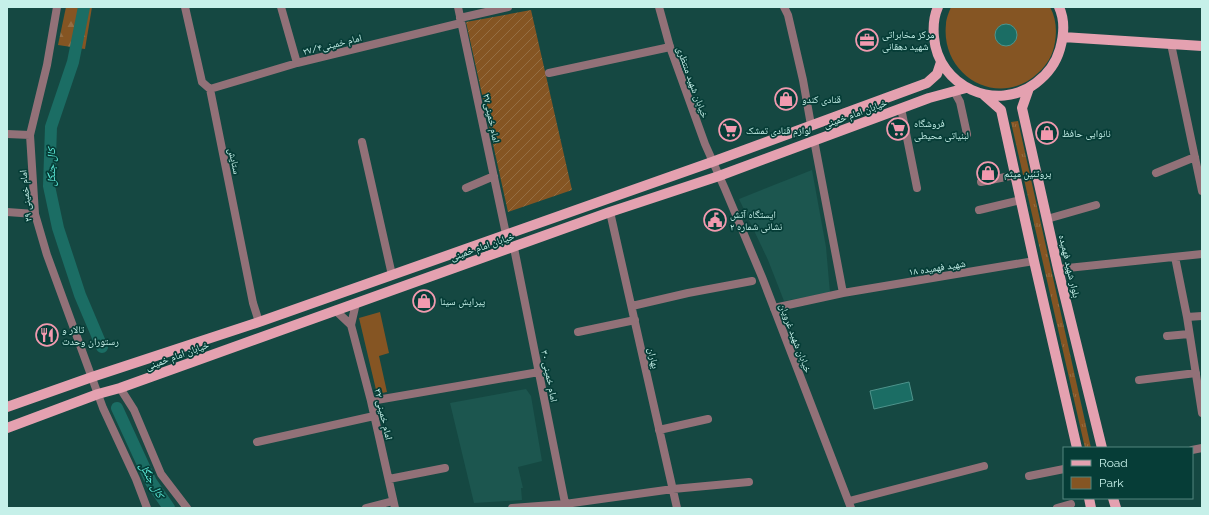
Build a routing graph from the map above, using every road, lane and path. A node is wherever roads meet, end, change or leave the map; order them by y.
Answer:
1 (57, 7) edge
2 (185, 7) edge
3 (281, 7) edge
4 (458, 7) edge
5 (508, 7) edge
6 (659, 7) edge
7 (784, 7) edge
8 (938, 7) edge
9 (1059, 7) edge
10 (460, 20) junction
11 (1063, 37) junction
12 (1171, 44) junction
13 (1202, 46) edge
14 (670, 47) junction
15 (941, 62) junction
16 (298, 63) junction
17 (549, 73) dead end
18 (966, 88) junction
19 (1029, 88) junction
20 (210, 90) junction
21 (954, 91) junction
22 (984, 95) junction
23 (901, 108) junction
24 (811, 125) junction
25 (7, 134) edge
26 (967, 134) dead end
27 (30, 135) junction
28 (814, 140) junction
29 (362, 142) dead end
30 (1195, 157) junction
31 (712, 162) junction
32 (1156, 173) dead end
33 (1015, 175) junction
34 (494, 176) junction
35 (718, 176) junction
36 (981, 182) dead end
37 (466, 188) dead end
38 (917, 188) dead end
39 (1202, 191) edge
40 (1021, 200) junction
41 (1096, 205) dead end
42 (979, 210) dead end
43 (7, 212) edge
44 (610, 212) junction
45 (35, 214) junction
46 (1047, 220) junction
47 (506, 234) junction
48 (514, 248) junction
49 (1202, 254) edge
50 (1175, 257) junction
51 (1034, 261) junction
52 (1058, 269) junction
53 (392, 275) junction
54 (752, 281) dead end
55 (842, 293) junction
56 (356, 303) junction
57 (632, 306) junction
58 (774, 308) junction
59 (335, 310) junction
60 (1202, 316) edge
61 (1187, 317) junction
62 (635, 320) junction
63 (259, 322) junction
64 (352, 325) junction
65 (578, 332) dead end
66 (1189, 334) junction
67 (1167, 336) dead end
68 (539, 372) junction
69 (1196, 373) junction
70 (92, 377) junction
71 (1139, 380) dead end
72 (120, 388) junction
73 (98, 394) junction
74 (371, 401) junction
75 (7, 407) edge
76 (1202, 408) edge
77 (374, 416) junction
78 (708, 419) dead end
79 (7, 428) edge
80 (659, 430) junction
81 (257, 442) dead end
82 (1077, 447) edge
83 (1102, 447) edge
84 (984, 466) dead end
85 (445, 468) dead end
86 (1063, 469) edge
87 (1029, 476) dead end
88 (389, 479) junction
89 (749, 482) dead end
90 (673, 489) junction
91 (1072, 504) dead end
92 (394, 505) edge
93 (850, 505) edge
94 (566, 506) edge
95 (147, 508) edge
96 (187, 508) edge
97 (366, 508) edge
98 (512, 508) edge
99 (677, 508) edge
100 (1057, 508) edge

1 - 27 street, امام خمینی ۲۹
2 - 20 street, ستایش
3 - 16 street
4 - 10 street, امام خمینی۲۷
5 - 10 street, امام خمینی۲۷/۴
6 - 14 street, خیابان شهید منتظری
7 - 24 street
8 - 15 main road
9 - 11 main road
10 - 16 street, امام خمینی۲۷/۴
10 - 34 street, امام خمینی۲۷
11 - 12 main road
11 - 19 main road
12 - 13 main road
12 - 30 street
14 - 17 street
14 - 31 street, خیابان شهید منتظری
15 - 18 main road
15 - 24 main road, خیابان امام خمینی
16 - 20 street, امام خمینی۲۷/۴
18 - 21 main road, خیابان امام خمینی
18 - 22 main road
19 - 22 main road
19 - 46 main road, بلوار شهید فهمیده
20 - 63 street, ستایش
21 - 23 main road, خیابان امام خمینی
21 - 26 street
22 - 33 main road
23 - 28 main road, خیابان امام خمینی
23 - 38 street
24 - 31 main road, خیابان امام خمینی
25 - 27 street
27 - 45 street, امام خمینی ۲۹
28 - 35 main road, خیابان امام خمینی
28 - 55 street
29 - 53 street
30 - 32 street
30 - 39 street
31 - 35 street, خیابان شهید منتظری
31 - 47 main road, خیابان امام خمینی
33 - 36 street
33 - 40 main road
34 - 37 street
34 - 47 street, امام خمینی۲۷
35 - 44 main road, خیابان امام خمینی
35 - 58 street, خیابان شهید غرویان
40 - 42 street
40 - 51 main road
41 - 46 street
43 - 45 street
44 - 48 main road, خیابان امام خمینی
44 - 57 street, بهاران
45 - 70 street, امام خمینی ۲۹
46 - 52 main road, بلوار شهید فهمیده
47 - 53 main road, خیابان امام خمینی
48 - 56 main road, خیابان امام خمینی
48 - 68 street, امام خمینی ۳۰
49 - 50 street
50 - 52 street
50 - 61 street
51 - 55 street, شهید فهمیده ۱۸
51 - 82 main road
52 - 83 main road, بلوار شهید فهمیده
53 - 63 main road, خیابان امام خمینی
54 - 57 street
55 - 58 street, شهید فهمیده ۱۸
56 - 59 main road, خیابان امام خمینی
56 - 64 street
57 - 62 street, بهاران
58 - 93 street, خیابان شهید غرویان
59 - 64 street
59 - 72 main road, خیابان امام خمینی
60 - 61 street
61 - 66 street
62 - 65 street
62 - 80 street, بهاران
63 - 70 main road, خیابان امام خمینی
64 - 74 street, امام خمینی ۳۲
66 - 67 street
66 - 69 street
68 - 74 street
68 - 94 street, امام خمینی ۳۰
69 - 71 street
69 - 76 street
70 - 73 street, امام خمینی ۲۹
70 - 75 main road, خیابان امام خمینی
72 - 73 main road, خیابان امام خمینی
72 - 96 street
73 - 79 main road, خیابان امام خمینی
73 - 95 street, امام خمینی ۲۹
74 - 77 street, امام خمینی ۳۲
77 - 81 street
77 - 88 street, امام خمینی ۳۲
78 - 80 street
80 - 90 street, بهاران
84 - 93 street
85 - 88 street
86 - 87 street
88 - 92 street, امام خمینی ۳۲
89 - 90 street
90 - 94 street
90 - 99 street, بهاران
91 - 100 street
92 - 97 street
94 - 98 street

